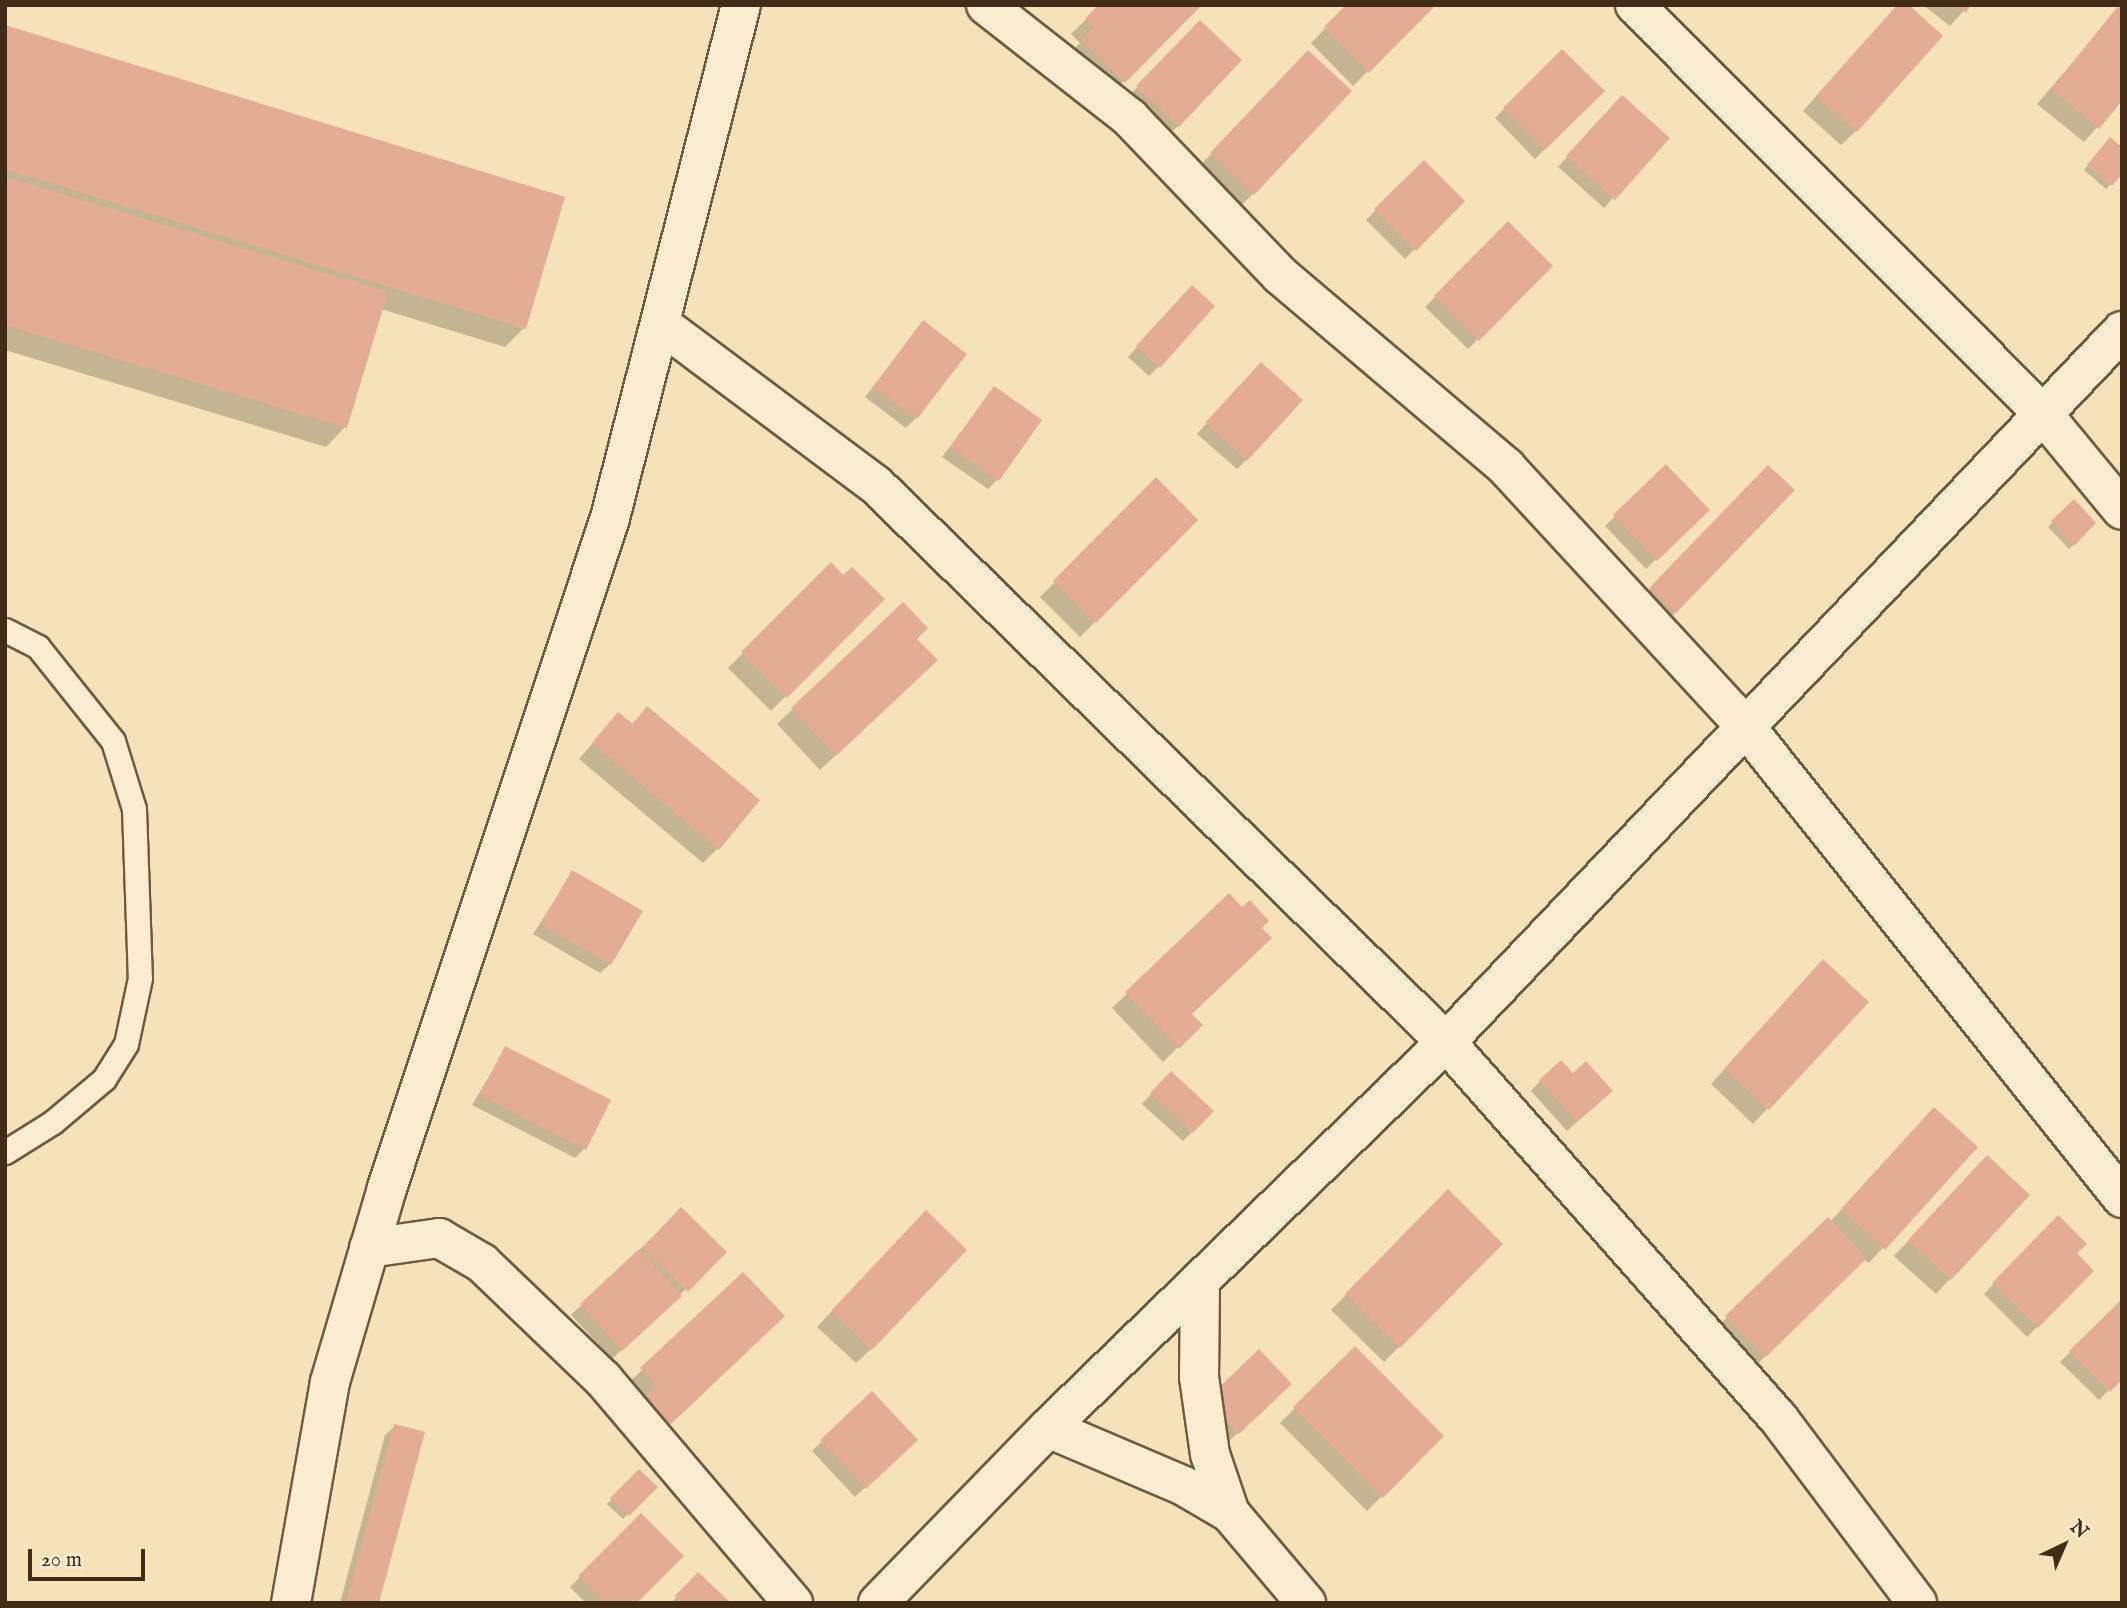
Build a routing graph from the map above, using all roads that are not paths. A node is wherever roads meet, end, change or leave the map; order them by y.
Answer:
1 (741, 5) edge
2 (986, 5) edge
3 (1635, 5) edge
4 (662, 325) junction
5 (2122, 331) edge
6 (2043, 414) junction
7 (2122, 510) edge
8 (5, 630) edge
9 (1745, 726) junction
10 (1446, 1042) junction
11 (5, 1153) edge
12 (2122, 1198) edge
13 (369, 1248) junction
14 (1200, 1284) junction
15 (1048, 1428) junction
16 (1230, 1513) junction
17 (291, 1603) edge
18 (793, 1603) edge
19 (878, 1603) edge
20 (1306, 1603) edge
21 (1917, 1603) edge

1 - 4 street
2 - 9 street
3 - 6 street
4 - 10 street
4 - 13 street
5 - 6 street
6 - 7 street
6 - 9 street
8 - 11 lane
9 - 10 street
9 - 12 street
10 - 14 street
10 - 21 street
13 - 17 street
13 - 18 street
14 - 15 street
14 - 16 street
15 - 16 street
15 - 19 street
16 - 20 street

